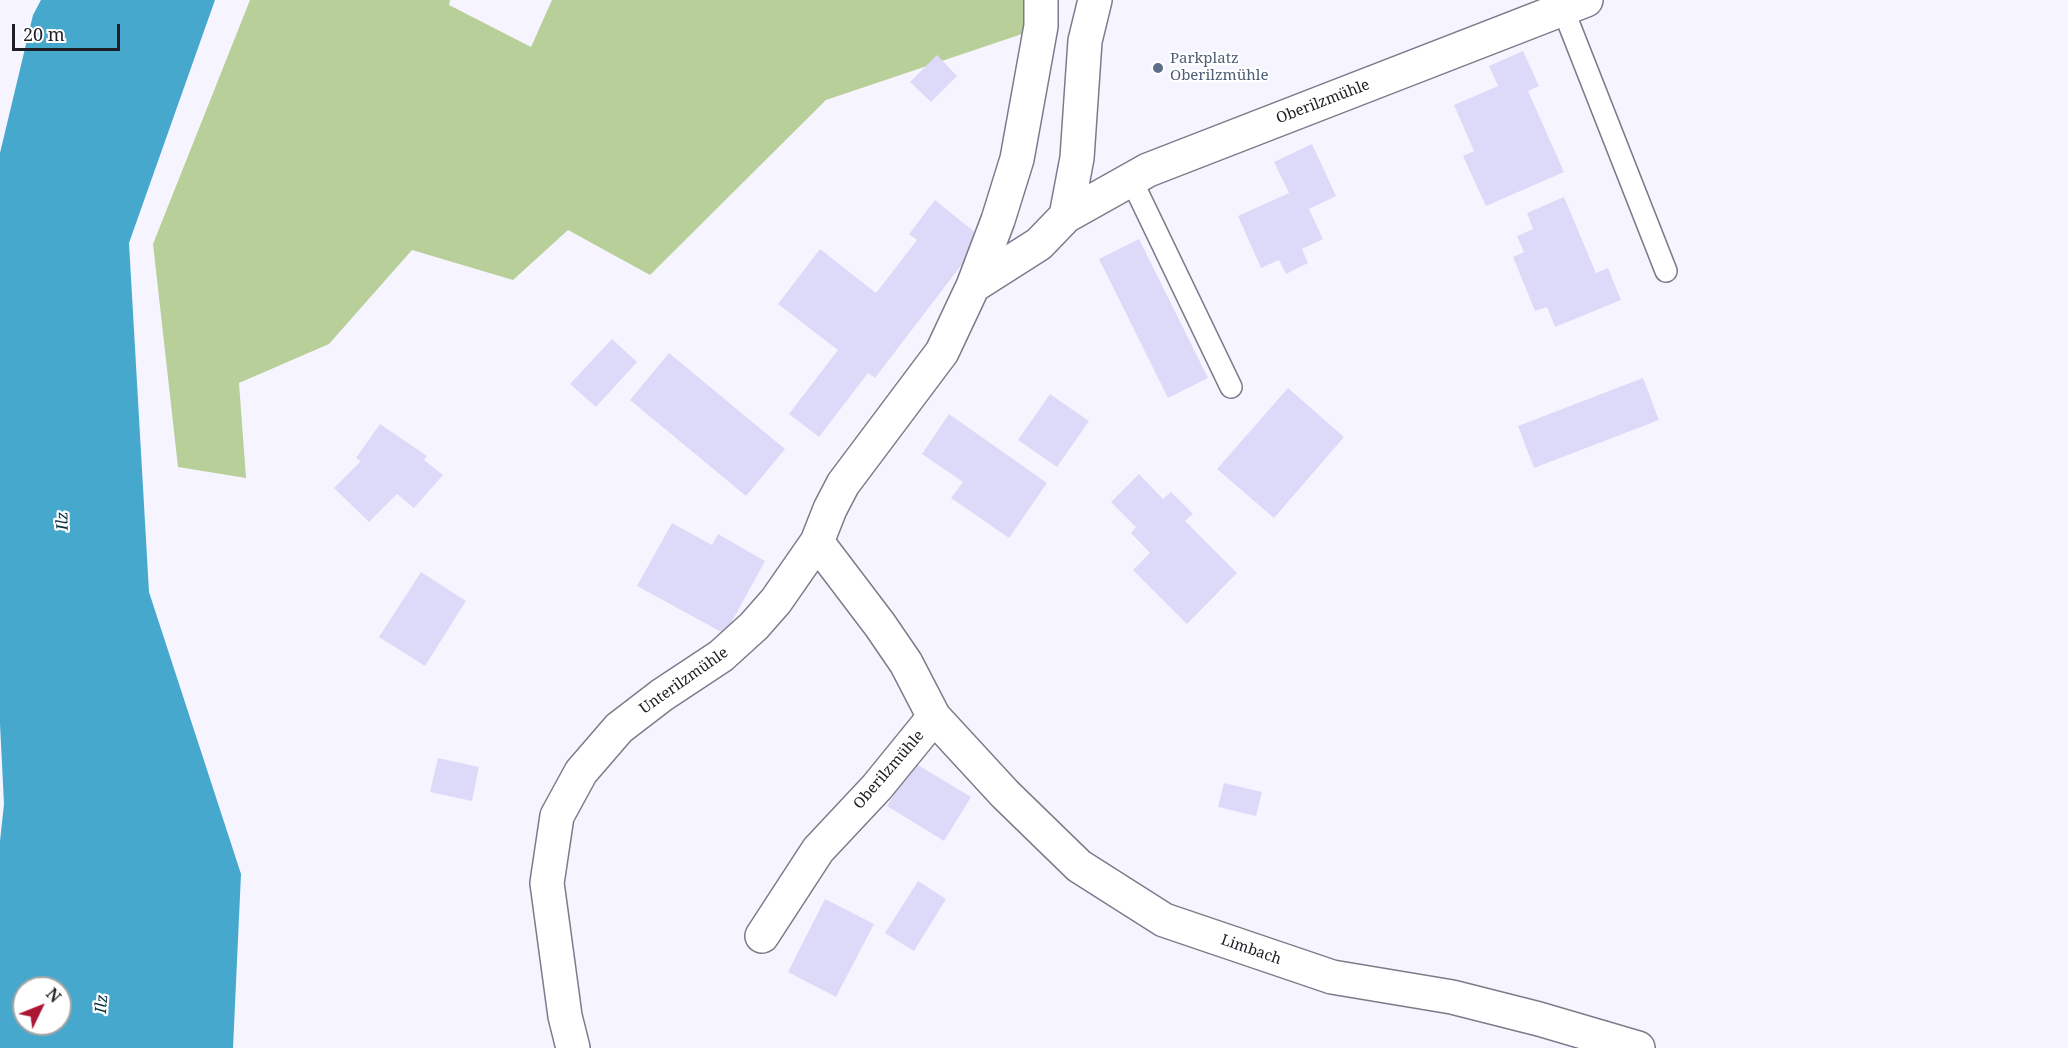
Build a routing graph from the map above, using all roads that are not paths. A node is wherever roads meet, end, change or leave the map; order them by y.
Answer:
1 (1041, 0) edge
2 (1095, 0) edge
3 (1575, 4) edge
4 (1131, 179) junction
5 (1066, 216) junction
6 (1666, 271) dead end
7 (973, 286) junction
8 (1231, 387) dead end
9 (818, 542) junction
10 (934, 717) junction
11 (762, 936) dead end
12 (573, 1048) edge
13 (1638, 1048) edge

1 - 7 street
2 - 5 street
3 - 4 street, Oberilzmühle
3 - 6 lane
4 - 5 street, Oberilzmühle
4 - 8 lane
5 - 7 street, Oberilzmühle
7 - 9 street, Unterilzmühle
9 - 10 street, Oberilzmühle
9 - 12 street, Unterilzmühle
10 - 11 street, Oberilzmühle
10 - 13 street, Limbach

